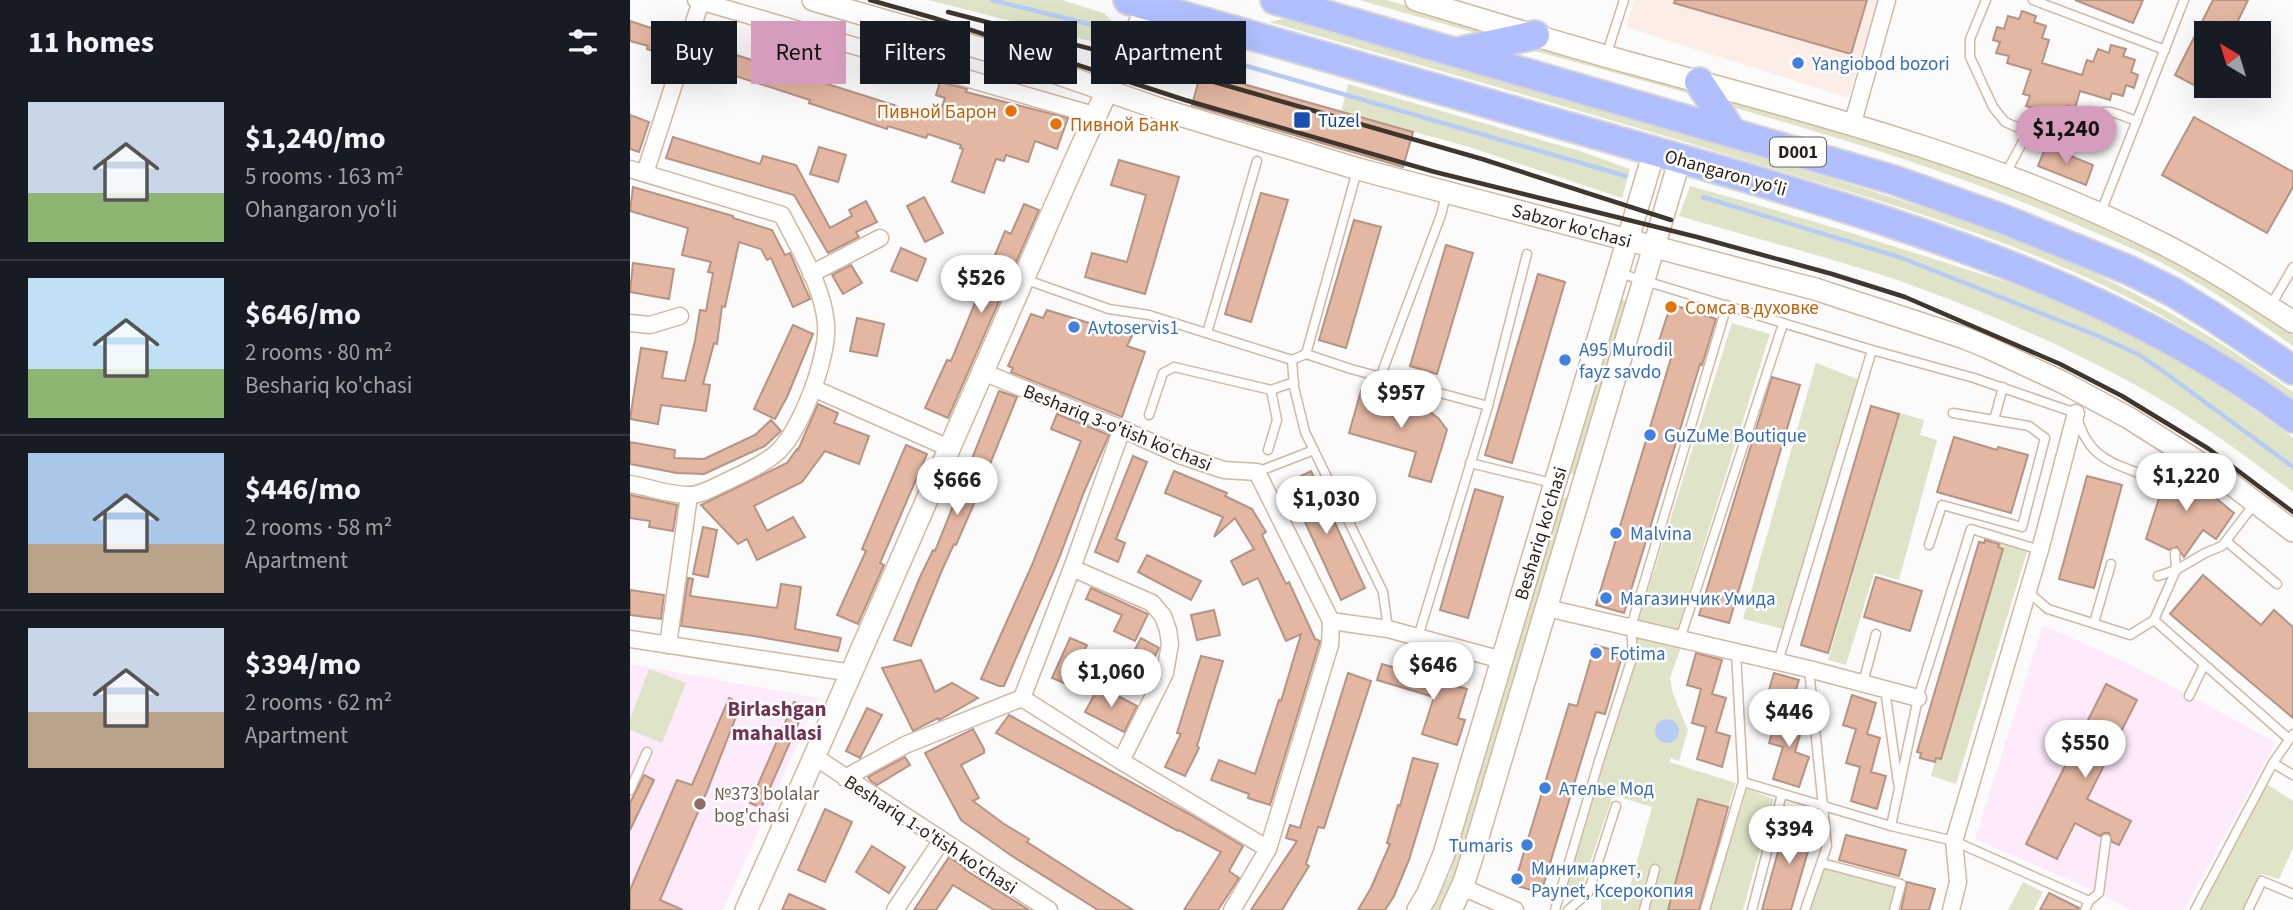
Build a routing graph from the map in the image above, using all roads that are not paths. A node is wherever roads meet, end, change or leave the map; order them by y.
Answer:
1 (813, 0) edge
2 (1275, 0) edge
3 (1416, 0) edge
4 (1624, 0) edge
5 (1888, 0) edge
6 (1986, 0) edge
7 (2033, 0) edge
8 (2184, 0) edge
9 (699, 1) edge
10 (1142, 2) edge
11 (1535, 35) junction
12 (2165, 50) junction
13 (1457, 52) junction
14 (1606, 56) junction
15 (1699, 82) junction
16 (1108, 90) junction
17 (1097, 116) junction
18 (2137, 121) junction
19 (1852, 126) junction
20 (1732, 132) junction
21 (2028, 132) junction
22 (1667, 155) junction
23 (1257, 161) dead end
24 (1358, 169) junction
25 (638, 171) edge
26 (2005, 176) junction
27 (1447, 192) junction
28 (2100, 215) junction
29 (880, 238) dead end
30 (1627, 240) junction
31 (1654, 246) junction
32 (1527, 254) dead end
33 (2293, 267) edge
34 (1617, 272) junction
35 (811, 274) junction
36 (1024, 279) junction
37 (1644, 281) junction
38 (1727, 305) junction
39 (2270, 307) junction
40 (680, 316) dead end
41 (2293, 322) edge
42 (630, 323) edge
43 (1783, 324) junction
44 (1206, 333) junction
45 (1872, 350) junction
46 (1306, 354) junction
47 (1292, 360) junction
48 (2293, 370) edge
49 (983, 372) junction
50 (1381, 375) junction
51 (1294, 382) junction
52 (2003, 387) junction
53 (813, 388) junction
54 (1271, 390) junction
55 (1488, 406) junction
56 (1953, 413) dead end
57 (2076, 413) junction
58 (1149, 415) dead end
59 (2293, 418) edge
60 (1994, 419) junction
61 (1122, 429) junction
62 (949, 449) junction
63 (1268, 450) dead end
64 (1314, 450) junction
65 (1470, 463) junction
66 (1257, 472) junction
67 (2148, 477) dead end
68 (630, 484) edge
69 (1554, 484) junction
70 (1581, 490) junction
71 (689, 496) junction
72 (2256, 502) junction
73 (2293, 531) edge
74 (2226, 541) junction
75 (1929, 545) dead end
76 (2039, 550) junction
77 (2175, 553) dead end
78 (2111, 564) dead end
79 (1072, 568) junction
80 (2176, 570) junction
81 (2158, 576) dead end
82 (2277, 584) dead end
83 (2027, 591) junction
84 (1546, 608) junction
85 (2154, 620) junction
86 (1331, 621) junction
87 (2094, 623) junction
88 (1631, 627) junction
89 (1388, 629) junction
90 (1876, 634) dead end
91 (1418, 637) junction
92 (630, 639) edge
93 (1680, 639) junction
94 (668, 645) junction
95 (1736, 652) junction
96 (1502, 660) junction
97 (1778, 662) junction
98 (2204, 665) junction
99 (1809, 669) junction
100 (852, 673) junction
101 (1863, 683) junction
102 (1885, 689) junction
103 (2189, 696) dead end
104 (1022, 698) junction
105 (1918, 698) junction
106 (2291, 737) edge
107 (648, 752) dead end
108 (815, 757) junction
109 (1121, 761) junction
110 (2273, 763) junction
111 (2293, 775) edge
112 (845, 779) junction
113 (1743, 782) junction
114 (630, 790) edge
115 (1899, 791) junction
116 (1782, 794) junction
117 (1616, 806) dead end
118 (1824, 807) junction
119 (1891, 826) junction
120 (2106, 839) dead end
121 (942, 840) junction
122 (1954, 841) junction
123 (1268, 849) junction
124 (1822, 863) junction
125 (1655, 869) dead end
126 (1462, 887) junction
127 (2293, 894) edge
128 (2089, 901) junction
129 (746, 910) edge
130 (895, 910) edge
131 (1049, 910) edge
132 (1232, 910) edge
133 (1418, 910) edge
134 (1451, 910) edge
135 (1515, 910) edge
136 (1555, 910) edge
137 (1569, 910) edge
138 (1643, 910) edge
139 (1705, 910) edge
140 (1752, 910) edge
141 (1805, 910) edge
142 (1894, 910) edge
143 (1951, 910) edge
144 (2085, 910) edge
145 (2195, 910) edge
146 (2248, 910) edge

1 - 16 main road, Sabzor ko'chasi
2 - 13 highway, Ohangaron yoʻli / D001
3 - 11 main road
4 - 14 lane
5 - 19 street
6 - 21 lane
7 - 12 lane
8 - 12 lane
9 - 17 street
9 - 25 street
10 - 16 main road
10 - 22 highway, Ohangaron yoʻli / D001
11 - 13 highway
11 - 14 main road
12 - 18 lane
13 - 20 highway, Ohangaron yoʻli / D001
14 - 15 main road
15 - 19 main road
15 - 20 highway
16 - 17 main road
16 - 24 main road, Sabzor ko'chasi
17 - 36 main road
18 - 21 lane
18 - 28 lane
19 - 26 main road
20 - 48 highway, Ohangaron yoʻli / D001
21 - 26 lane
22 - 30 main road, Beshariq ko'chasi
22 - 31 main road, Beshariq ko'chasi
22 - 59 highway, Ohangaron yoʻli / D001
23 - 44 lane
24 - 27 main road, Sabzor ko'chasi
24 - 46 lane
25 - 35 street
26 - 28 main road
27 - 30 main road, Sabzor ko'chasi
27 - 50 lane
28 - 39 main road
29 - 35 street
30 - 31 main road, Sabzor ko'chasi
30 - 34 main road, Beshariq ko'chasi
31 - 37 main road, Beshariq ko'chasi
31 - 72 main road, Sabzor ko'chasi
32 - 55 lane
33 - 39 lane
34 - 37 lane
34 - 69 main road, Beshariq ko'chasi
35 - 53 street
36 - 44 lane
36 - 49 main road
37 - 38 lane
37 - 70 main road, Beshariq ko'chasi
38 - 43 lane
38 - 88 lane
39 - 41 main road
40 - 42 street
43 - 45 lane
43 - 93 lane
44 - 47 lane
45 - 52 lane
45 - 97 lane
46 - 47 lane
46 - 50 lane
47 - 51 lane
49 - 61 street, Beshariq 3-o'tish ko'chasi
49 - 62 main road
50 - 55 lane
51 - 54 lane
51 - 64 lane
52 - 57 lane
52 - 60 lane
53 - 62 street
53 - 71 street
54 - 58 lane
54 - 63 lane
55 - 65 lane
56 - 60 lane
57 - 67 lane
57 - 76 street
60 - 75 lane
61 - 66 street, Beshariq 3-o'tish ko'chasi
61 - 79 street
62 - 100 main road
64 - 66 lane
64 - 89 lane
65 - 69 lane
65 - 91 lane
66 - 86 street
68 - 71 street
69 - 70 main road
69 - 96 main road, Beshariq ko'chasi
70 - 84 main road, Beshariq ko'chasi
71 - 94 street
72 - 73 main road, Sabzor ko'chasi
72 - 74 lane
74 - 80 lane
74 - 82 lane
76 - 83 street
76 - 105 lane
77 - 80 lane
78 - 87 lane
79 - 104 street
79 - 109 street
80 - 81 lane
80 - 85 lane
83 - 87 lane
83 - 122 street
84 - 88 street
84 - 126 main road, Beshariq ko'chasi
85 - 87 lane
85 - 98 lane
86 - 89 street
86 - 123 street
88 - 93 street
88 - 136 lane
89 - 91 street
90 - 101 lane
91 - 96 street
92 - 94 street
93 - 95 street
94 - 100 street
95 - 97 street
95 - 113 lane
96 - 133 main road, Beshariq ko'chasi
97 - 99 street
98 - 103 lane
98 - 106 lane
99 - 101 street
99 - 118 lane
100 - 108 main road
101 - 102 street
102 - 105 street
102 - 115 lane
104 - 109 street
104 - 112 street
105 - 115 lane
106 - 110 lane
107 - 114 lane
108 - 112 street, Beshariq 1-o'tish ko'chasi
108 - 129 main road
109 - 123 street
110 - 111 lane
110 - 145 lane
112 - 121 street, Beshariq 1-o'tish ko'chasi
113 - 116 lane
113 - 139 lane
115 - 119 lane
116 - 118 lane
116 - 140 lane
117 - 137 lane
118 - 119 lane
118 - 124 lane
119 - 122 lane
120 - 128 lane
121 - 130 street
121 - 131 street, Beshariq 1-o'tish ko'chasi
122 - 128 lane
122 - 143 street
123 - 132 street
124 - 141 lane
124 - 142 lane
125 - 138 lane
126 - 134 main road, Beshariq ko'chasi
126 - 135 street
127 - 146 lane
128 - 144 lane

